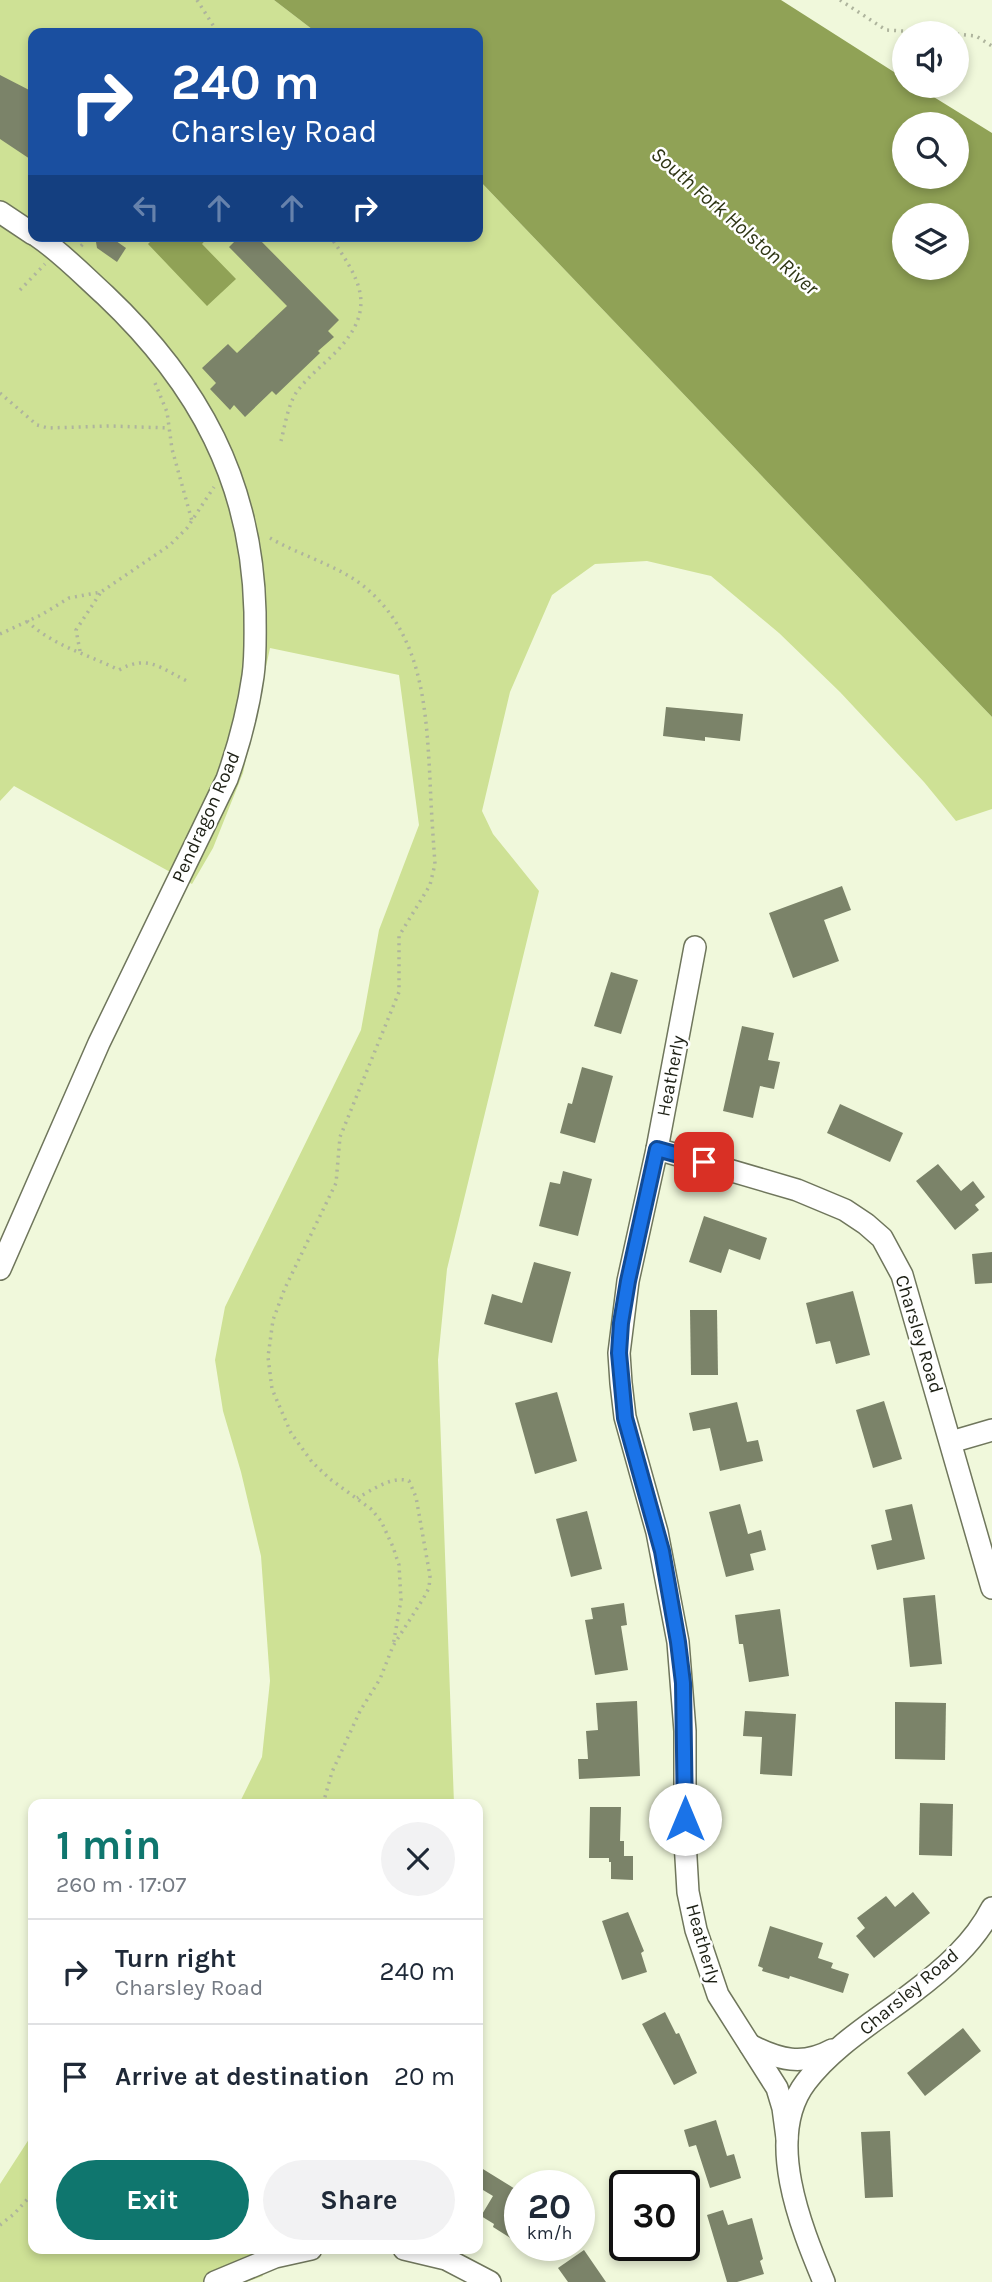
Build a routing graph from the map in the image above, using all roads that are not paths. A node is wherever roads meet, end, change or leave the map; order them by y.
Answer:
1 (0, 212) edge
2 (28, 230) edge
3 (44, 242) edge
4 (695, 947) dead end
5 (657, 1149) junction
6 (0, 1269) edge
7 (992, 1430) edge
8 (951, 1442) junction
9 (992, 1588) edge
10 (992, 1908) edge
11 (849, 2041) junction
12 (750, 2044) junction
13 (787, 2138) junction
14 (288, 2254) edge
15 (425, 2254) edge
16 (215, 2282) edge
17 (490, 2282) edge
18 (824, 2282) edge

1 - 2 street, Pendragon Road
3 - 6 street, Pendragon Road
4 - 5 street, Heatherly
5 - 8 street, Charsley Road
5 - 12 street, Heatherly
7 - 8 street
8 - 9 street, Charsley Road
10 - 11 street, Charsley Road
11 - 12 street
11 - 13 street, Heatherly
12 - 13 street, Heatherly
13 - 18 street, Heatherly
14 - 16 street
15 - 17 street

